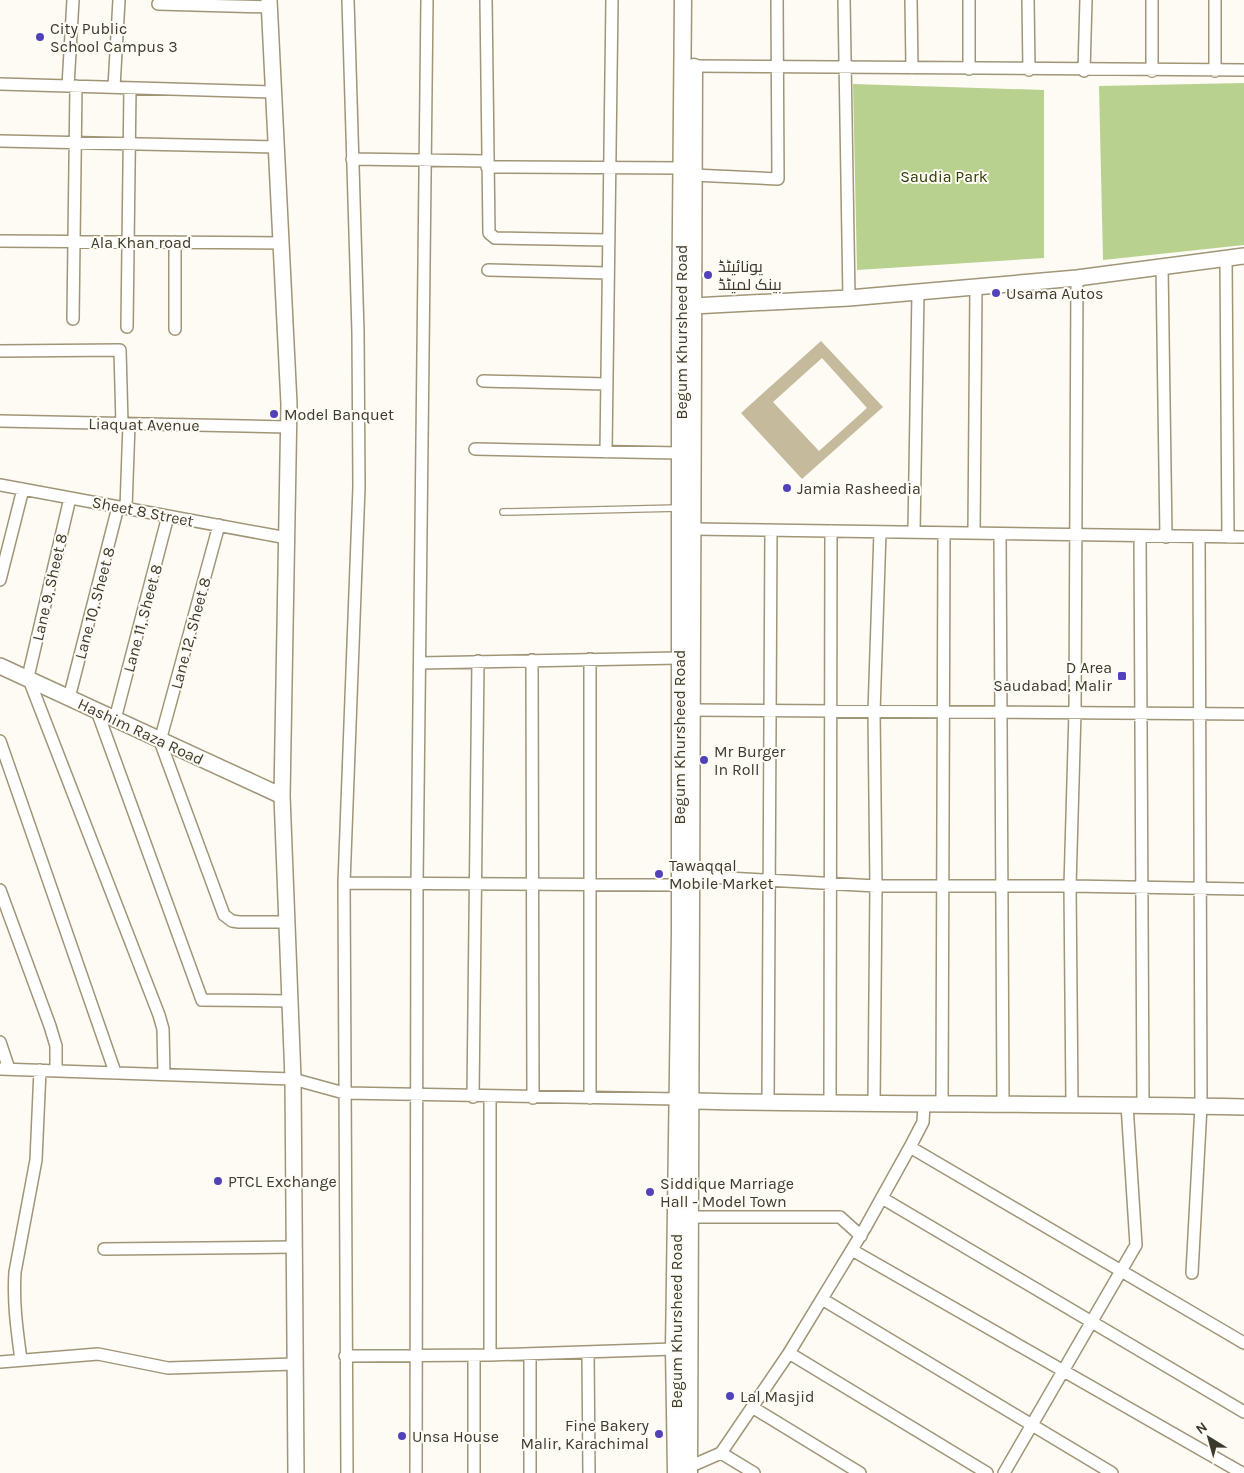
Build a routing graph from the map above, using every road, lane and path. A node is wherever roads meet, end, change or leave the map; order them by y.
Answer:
1 (73, 0) edge
2 (119, 0) edge
3 (348, 0) edge
4 (427, 0) edge
5 (486, 0) edge
6 (612, 0) edge
7 (683, 0) edge
8 (695, 0) edge
9 (776, 0) edge
10 (844, 0) edge
11 (911, 0) edge
12 (969, 0) edge
13 (1028, 0) edge
14 (1086, 0) edge
15 (1152, 0) edge
16 (1215, 0) edge
17 (270, 3) edge
18 (158, 4) dead end
19 (694, 66) junction
20 (777, 66) junction
21 (844, 67) junction
22 (912, 68) junction
23 (969, 69) junction
24 (1029, 70) junction
25 (1244, 70) edge
26 (1084, 71) junction
27 (1152, 71) junction
28 (1215, 71) junction
29 (0, 84) edge
30 (72, 86) junction
31 (114, 87) junction
32 (130, 88) junction
33 (274, 92) junction
34 (0, 142) edge
35 (75, 143) junction
36 (129, 144) junction
37 (276, 147) junction
38 (352, 160) junction
39 (426, 160) junction
40 (487, 164) junction
41 (610, 168) junction
42 (688, 172) junction
43 (609, 240) junction
44 (0, 241) edge
45 (74, 242) junction
46 (128, 242) junction
47 (175, 242) junction
48 (281, 242) junction
49 (1244, 256) edge
50 (1226, 259) junction
51 (1162, 266) junction
52 (488, 270) dead end
53 (608, 273) junction
54 (1077, 278) junction
55 (976, 287) junction
56 (918, 292) junction
57 (849, 298) junction
58 (693, 306) junction
59 (73, 318) dead end
60 (126, 327) dead end
61 (176, 329) dead end
62 (0, 350) edge
63 (483, 381) dead end
64 (607, 384) junction
65 (0, 421) edge
66 (126, 424) junction
67 (288, 427) junction
68 (475, 449) dead end
69 (606, 452) junction
70 (680, 453) junction
71 (0, 484) edge
72 (23, 489) junction
73 (70, 498) junction
74 (122, 508) junction
75 (686, 508) junction
76 (503, 512) dead end
77 (168, 516) junction
78 (219, 526) junction
79 (693, 529) junction
80 (771, 530) junction
81 (831, 531) junction
82 (880, 532) junction
83 (914, 532) junction
84 (944, 533) junction
85 (974, 533) junction
86 (1000, 534) junction
87 (1075, 536) junction
88 (1140, 536) junction
89 (1166, 536) junction
90 (1198, 537) junction
91 (1228, 537) junction
92 (1244, 537) edge
93 (286, 538) junction
94 (0, 580) edge
95 (680, 658) junction
96 (590, 659) junction
97 (532, 660) junction
98 (478, 662) junction
99 (420, 663) junction
100 (0, 666) edge
101 (28, 677) junction
102 (69, 698) junction
103 (692, 710) junction
104 (97, 711) junction
105 (770, 711) junction
106 (831, 712) junction
107 (874, 712) junction
108 (943, 712) junction
109 (1001, 712) junction
110 (1075, 712) junction
111 (1141, 713) junction
112 (1199, 714) junction
113 (1244, 714) edge
114 (115, 720) junction
115 (0, 741) edge
116 (160, 741) junction
117 (685, 795) junction
118 (282, 796) junction
119 (769, 880) junction
120 (685, 881) junction
121 (344, 882) junction
122 (417, 883) junction
123 (830, 883) junction
124 (476, 884) junction
125 (532, 884) junction
126 (590, 884) junction
127 (876, 886) junction
128 (942, 886) junction
129 (1002, 886) junction
130 (1070, 886) junction
131 (1142, 887) junction
132 (1200, 889) junction
133 (1244, 889) edge
134 (0, 890) edge
135 (287, 922) junction
136 (290, 1001) junction
137 (0, 1042) edge
138 (4, 1069) edge
139 (40, 1070) junction
140 (56, 1070) junction
141 (114, 1072) junction
142 (164, 1074) junction
143 (292, 1079) junction
144 (344, 1093) junction
145 (417, 1095) junction
146 (473, 1097) junction
147 (490, 1097) junction
148 (533, 1098) junction
149 (590, 1098) junction
150 (684, 1100) junction
151 (768, 1103) junction
152 (1072, 1103) junction
153 (830, 1104) junction
154 (874, 1104) junction
155 (942, 1104) junction
156 (1003, 1104) junction
157 (924, 1105) junction
158 (1127, 1105) junction
159 (1143, 1105) junction
160 (1202, 1106) junction
161 (1244, 1107) edge
162 (910, 1146) junction
163 (882, 1198) junction
164 (690, 1217) junction
165 (861, 1236) junction
166 (294, 1247) junction
167 (104, 1249) dead end
168 (852, 1250) junction
169 (1121, 1270) junction
170 (1192, 1273) dead end
171 (822, 1300) junction
172 (1092, 1322) junction
173 (1244, 1342) edge
174 (674, 1349) junction
175 (588, 1352) junction
176 (789, 1353) junction
177 (530, 1354) junction
178 (474, 1355) junction
179 (490, 1355) junction
180 (345, 1356) junction
181 (416, 1356) junction
182 (21, 1360) junction
183 (0, 1362) edge
184 (295, 1364) junction
185 (1063, 1371) junction
186 (752, 1407) junction
187 (1244, 1412) edge
188 (1032, 1425) junction
189 (720, 1452) junction
190 (684, 1471) edge
191 (296, 1473) edge
192 (347, 1473) edge
193 (416, 1473) edge
194 (474, 1473) edge
195 (530, 1473) edge
196 (589, 1473) edge
197 (754, 1473) edge
198 (860, 1473) edge
199 (988, 1473) edge
200 (1004, 1473) edge
201 (1112, 1473) edge
202 (1242, 1473) edge

1 - 30 street
2 - 31 street
3 - 38 street
4 - 39 street
5 - 40 street
6 - 41 street
7 - 42 main road, Begum Khursheed Road
8 - 19 main road, Begum Khursheed Road
9 - 20 street
10 - 21 street
11 - 22 street
12 - 23 street
13 - 24 street
14 - 26 street
15 - 27 street
16 - 28 street
17 - 18 street
17 - 33 street
19 - 20 street
19 - 42 main road, Begum Khursheed Road
20 - 21 street
20 - 42 street
21 - 22 street
21 - 57 street
22 - 23 street
23 - 24 street
24 - 26 street
25 - 28 street
26 - 27 street
27 - 28 street
29 - 30 street
30 - 31 street
30 - 35 street
31 - 32 street
32 - 33 street
32 - 36 street
33 - 37 street
34 - 35 street
35 - 36 street
35 - 45 street
36 - 37 street
36 - 46 street
37 - 48 street
38 - 39 street
38 - 121 street
39 - 40 street
39 - 99 street
40 - 41 street
40 - 43 street
41 - 42 street
41 - 43 street
42 - 58 main road, Begum Khursheed Road
42 - 70 main road, Begum Khursheed Road
43 - 53 street
44 - 45 street, Ala Khan road
45 - 46 street, Ala Khan road
45 - 59 street
46 - 47 street, Ala Khan road
46 - 60 street
47 - 48 street, Ala Khan road
47 - 61 street
48 - 67 street
49 - 50 street
50 - 51 street
50 - 91 street
51 - 54 street
51 - 89 street
52 - 53 street
53 - 64 street
54 - 55 street
54 - 87 street
55 - 56 street
55 - 85 street
56 - 57 street
56 - 83 street
57 - 58 street
58 - 75 main road, Begum Khursheed Road
62 - 66 street, Lane 10, Sheet 8
63 - 64 street
64 - 69 street
65 - 66 street, Liaquat Avenue
66 - 67 street, Liaquat Avenue
66 - 74 street, Lane 10, Sheet 8
67 - 93 street
68 - 69 street
69 - 70 street
70 - 75 main road, Begum Khursheed Road
71 - 72 street, Sheet 8 Street
72 - 73 street, Sheet 8 Street
72 - 94 street
73 - 74 street, Sheet 8 Street
73 - 101 street, Lane 9, Sheet 8
74 - 77 street, Sheet 8 Street
74 - 102 street, Lane 10, Sheet 8
75 - 76 lane
75 - 79 main road, Begum Khursheed Road
75 - 95 main road, Begum Khursheed Road
77 - 78 street, Sheet 8 Street
77 - 114 street, Lane 11, Sheet 8
78 - 93 street, Sheet 8 Street
78 - 116 street, Lane 12, Sheet 8
79 - 80 street
79 - 103 main road, Begum Khursheed Road
80 - 81 street
80 - 105 street
81 - 82 street
81 - 106 street
82 - 83 street
82 - 107 street
83 - 84 street
84 - 85 street
84 - 108 street
85 - 86 street
86 - 87 street
86 - 109 street
87 - 88 street
87 - 110 street
88 - 89 street
88 - 111 street
89 - 90 street
90 - 91 street
90 - 112 street
91 - 92 street
93 - 118 street
95 - 96 street
95 - 117 main road, Begum Khursheed Road
96 - 97 street
96 - 126 street
97 - 98 street
97 - 125 street
98 - 99 street
98 - 124 street
99 - 122 street
100 - 101 street, Hashim Raza Road
101 - 102 street, Hashim Raza Road
101 - 142 street
102 - 104 street, Hashim Raza Road
103 - 105 street
103 - 117 main road, Begum Khursheed Road
104 - 114 street, Hashim Raza Road
104 - 136 street
105 - 106 street
105 - 119 street
106 - 107 street
106 - 123 street
107 - 108 street
107 - 127 street
108 - 109 street
108 - 128 street
109 - 110 street
109 - 129 street
110 - 111 street
110 - 130 street
111 - 112 street
111 - 131 street
112 - 113 street
112 - 132 street
114 - 116 street, Hashim Raza Road
115 - 141 street
116 - 118 street, Hashim Raza Road
116 - 135 street
117 - 120 main road, Begum Khursheed Road
118 - 135 street
119 - 120 street
119 - 123 street
119 - 151 street
120 - 126 street
120 - 150 main road, Begum Khursheed Road
121 - 122 street
121 - 144 street
122 - 124 street
122 - 145 street
123 - 127 street
123 - 153 street
124 - 125 street
124 - 146 street
125 - 126 street
125 - 148 street
126 - 149 street
127 - 128 street
127 - 154 street
128 - 129 street
128 - 155 street
129 - 130 street
129 - 156 street
130 - 131 street
130 - 152 street
131 - 132 street
131 - 159 street
132 - 133 street
132 - 160 street
134 - 140 street
135 - 136 street
136 - 143 street
137 - 138 street
138 - 139 street
139 - 140 street
139 - 182 street
140 - 141 street
141 - 142 street
142 - 143 street
143 - 144 street
143 - 166 street
144 - 145 street
144 - 180 street
145 - 146 street
145 - 181 street
146 - 147 street
147 - 148 street
147 - 179 street
148 - 149 street
149 - 150 street
150 - 151 street
150 - 164 main road, Begum Khursheed Road
150 - 174 main road, Begum Khursheed Road
151 - 153 street
152 - 156 street
152 - 158 street
153 - 154 street
154 - 157 street
155 - 156 street
155 - 157 street
157 - 162 street
158 - 159 street
158 - 169 street
159 - 160 street
160 - 161 street
160 - 170 street
162 - 163 street
162 - 169 street
163 - 165 street
163 - 172 street
164 - 165 street
164 - 190 main road, Begum Khursheed Road
165 - 168 street
166 - 167 street
166 - 184 street
168 - 171 street
168 - 185 street
169 - 172 street
169 - 173 street
171 - 176 street
171 - 188 street
172 - 185 street
172 - 187 street
174 - 175 street
174 - 190 main road, Begum Khursheed Road
175 - 177 street
175 - 196 street
176 - 186 street
176 - 199 street
177 - 179 street
177 - 195 street
178 - 179 street
178 - 181 street
178 - 194 street
180 - 181 street
180 - 192 street
181 - 193 street
182 - 183 street
182 - 184 street
184 - 191 street
185 - 188 street
185 - 202 street
186 - 189 street
186 - 198 street
188 - 200 street
188 - 201 street
189 - 190 street
189 - 197 street

